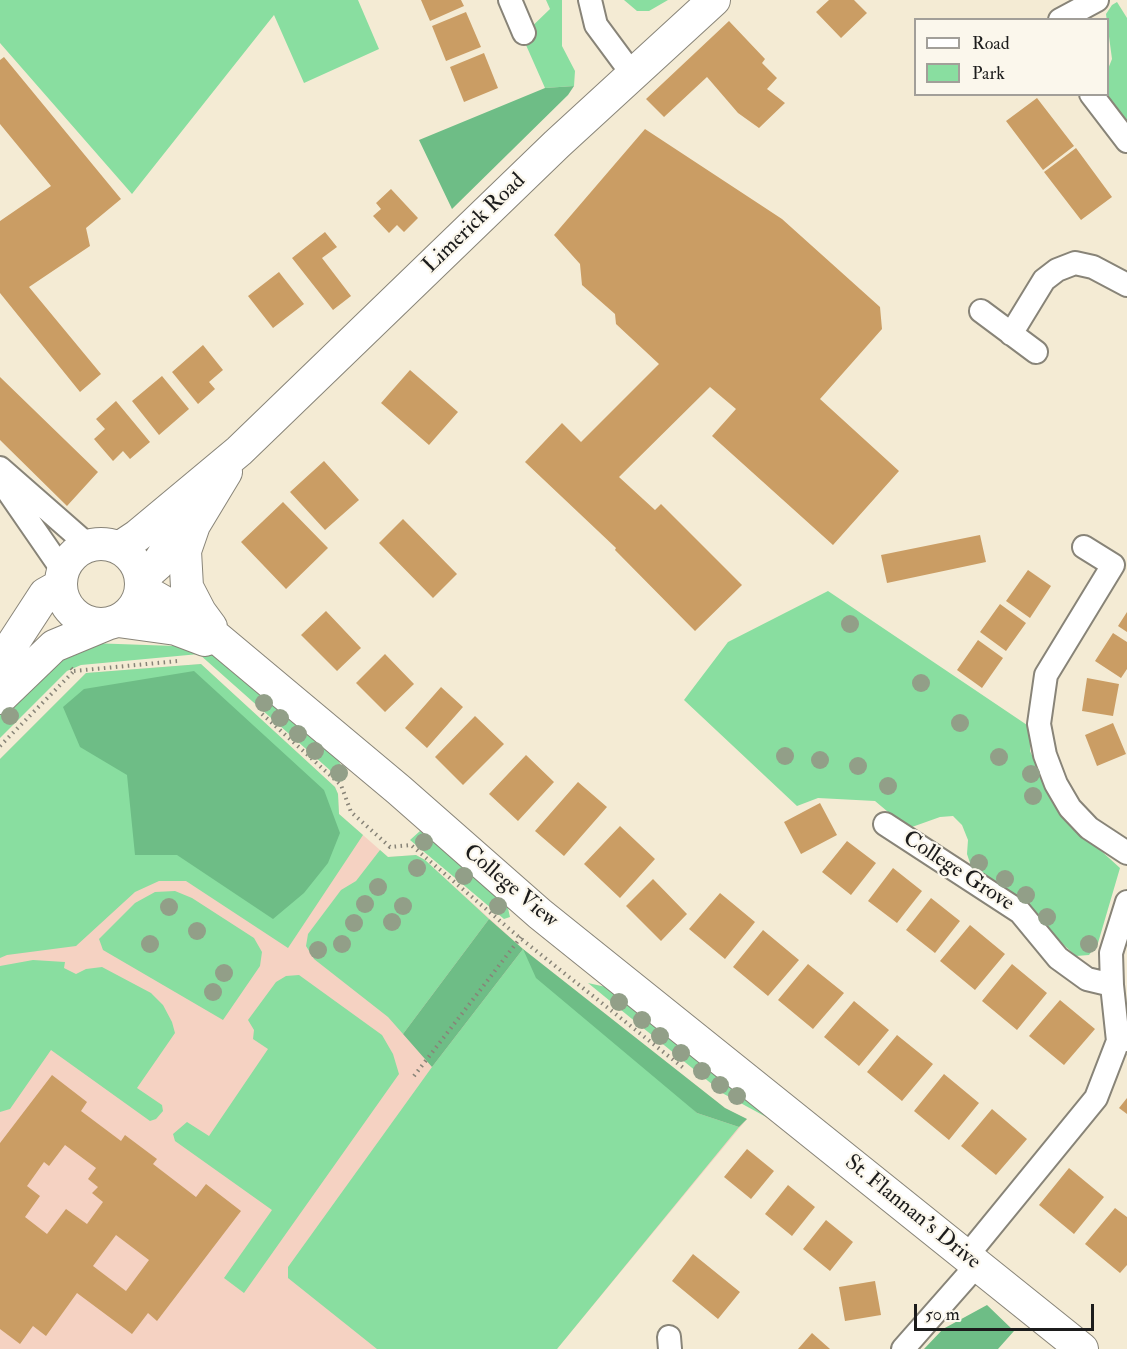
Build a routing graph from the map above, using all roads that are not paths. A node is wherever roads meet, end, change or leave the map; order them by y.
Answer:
1 (510, 0) edge
2 (590, 0) edge
3 (714, 0) edge
4 (1090, 9) edge
5 (1065, 18) edge
6 (524, 33) dead end
7 (633, 75) junction
8 (1093, 96) edge
9 (1127, 141) edge
10 (1127, 285) edge
11 (981, 311) dead end
12 (1011, 334) junction
13 (1036, 352) dead end
14 (239, 451) junction
15 (0, 468) edge
16 (0, 478) edge
17 (104, 547) junction
18 (1084, 547) dead end
19 (62, 578) junction
20 (141, 584) junction
21 (113, 622) junction
22 (226, 647) junction
23 (0, 663) edge
24 (0, 698) edge
25 (885, 824) dead end
26 (1127, 853) edge
27 (1127, 902) edge
28 (1112, 986) junction
29 (1123, 1040) edge
30 (800, 1120) joint
31 (971, 1262) junction
32 (903, 1349) edge
33 (1082, 1349) edge

1 - 6 street
2 - 7 street
3 - 7 street, Limerick Road
4 - 5 street
7 - 14 street, Limerick Road
8 - 9 street
10 - 12 street
11 - 12 street
12 - 13 street
14 - 17 street, Limerick Road
14 - 20 street, Limerick Road
14 - 22 street, College View
15 - 17 street
16 - 19 street
17 - 19 street
17 - 20 street
18 - 26 street
19 - 21 street
19 - 23 street
20 - 21 street
20 - 22 street, College View
21 - 22 street, College View
21 - 24 street
22 - 30 street, College View
25 - 28 street, College Grove
27 - 28 street
28 - 29 street
29 - 31 street
30 - 31 street, St. Flannan's Drive
31 - 32 street
31 - 33 street, St. Flannan's Drive

